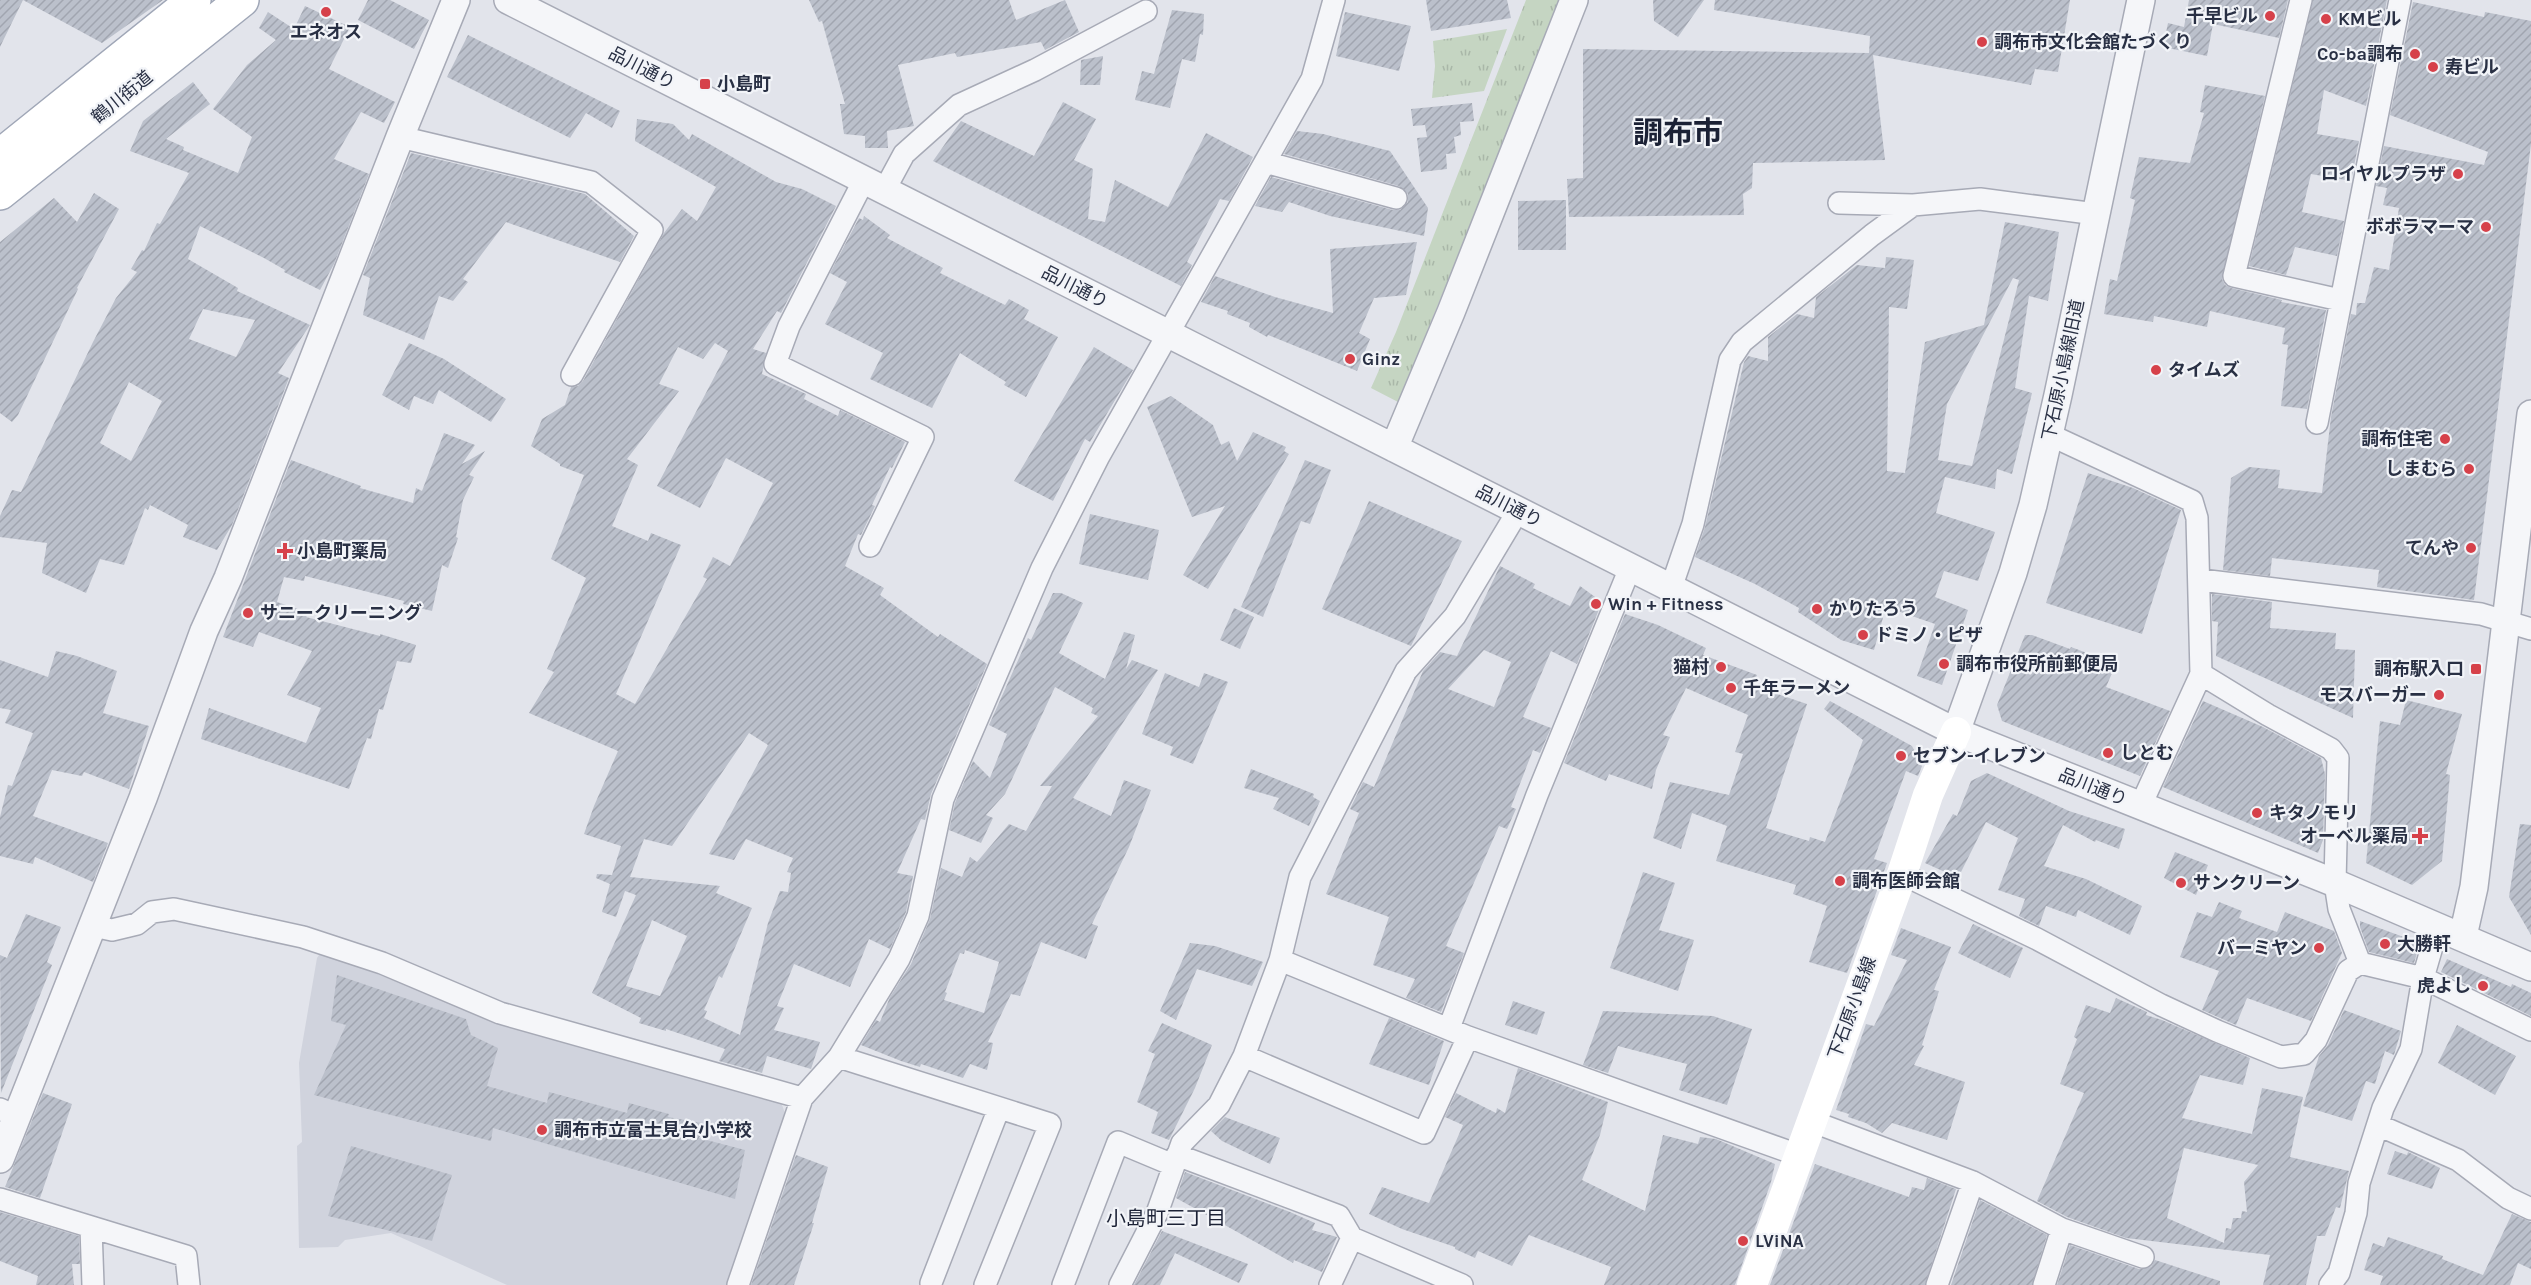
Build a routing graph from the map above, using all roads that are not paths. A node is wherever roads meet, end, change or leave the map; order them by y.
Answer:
1 (194, 0) edge
2 (242, 0) edge
3 (456, 0) edge
4 (508, 0) edge
5 (1334, 0) edge
6 (1574, 0) edge
7 (2141, 0) edge
8 (2301, 0) edge
9 (2400, 0) edge
10 (1146, 11) dead end
11 (400, 137) junction
12 (0, 156) edge
13 (1265, 162) junction
14 (874, 185) junction
15 (0, 193) edge
16 (1396, 198) dead end
17 (1839, 203) dead end
18 (1913, 205) junction
19 (2096, 214) junction
20 (2340, 300) junction
21 (1169, 334) junction
22 (572, 375) dead end
23 (2531, 414) edge
24 (2317, 423) dead end
25 (2050, 435) junction
26 (1394, 448) junction
27 (1518, 511) junction
28 (870, 546) dead end
29 (1630, 568) junction
30 (2201, 580) junction
31 (1671, 588) junction
32 (2518, 626) edge
33 (2201, 674) junction
34 (1956, 732) junction
35 (2140, 807) junction
36 (1902, 874) junction
37 (2336, 883) junction
38 (93, 926) junction
39 (2438, 926) junction
40 (2463, 936) junction
41 (1280, 960) junction
42 (2360, 963) junction
43 (2531, 967) edge
44 (2423, 978) junction
45 (2531, 1030) edge
46 (1459, 1033) junction
47 (1244, 1056) junction
48 (839, 1057) junction
49 (802, 1098) junction
50 (999, 1108) junction
51 (9, 1113) edge
52 (1811, 1121) junction
53 (2378, 1125) junction
54 (1798, 1155) junction
55 (0, 1159) edge
56 (1175, 1160) junction
57 (1974, 1182) junction
58 (0, 1199) edge
59 (2531, 1209) edge
60 (91, 1228) junction
61 (2062, 1229) junction
62 (1352, 1238) junction
63 (2143, 1257) dead end
64 (931, 1283) dead end
65 (93, 1285) edge
66 (189, 1285) edge
67 (738, 1285) edge
68 (985, 1285) edge
69 (1063, 1285) edge
70 (1120, 1285) edge
71 (1330, 1285) edge
72 (1462, 1285) edge
73 (1752, 1285) edge
74 (1937, 1285) edge
75 (2044, 1285) edge
76 (2330, 1285) edge

1 - 12 main road, 鶴川街道
2 - 15 main road, 鶴川街道
3 - 11 street
4 - 14 street, 品川通り
5 - 13 street
6 - 26 street
7 - 19 street, 下石原小島線旧道
8 - 20 street
9 - 20 street
10 - 14 street
11 - 22 street
11 - 38 street
13 - 16 street
13 - 21 street
14 - 21 street, 品川通り
14 - 28 street
17 - 18 street
18 - 19 street
18 - 31 street
19 - 25 street, 下石原小島線旧道
20 - 24 street
21 - 26 street, 品川通り
21 - 48 street
23 - 32 street
25 - 30 street
25 - 34 street, 下石原小島線旧道
26 - 27 street, 品川通り
27 - 29 street, 品川通り
27 - 41 street
29 - 31 street, 品川通り
29 - 46 street
30 - 32 street
30 - 33 street
31 - 34 street, 品川通り
32 - 40 street
33 - 35 street
33 - 37 street
34 - 35 street, 品川通り
34 - 36 main road, 下石原小島線
35 - 37 street, 品川通り
36 - 42 street
36 - 52 main road, 下石原小島線
37 - 39 street, 品川通り
37 - 42 street
38 - 49 street
38 - 51 street
39 - 40 street, 品川通り
39 - 44 street
40 - 43 street, 品川通り
41 - 46 street
41 - 47 street
42 - 44 street
44 - 45 street
44 - 53 street
46 - 47 street
46 - 54 street
47 - 56 street
48 - 49 street
48 - 50 street
49 - 67 street
50 - 64 street
50 - 68 street
51 - 55 street
52 - 54 main road, 下石原小島線
52 - 57 street
53 - 59 street
53 - 76 street
54 - 73 main road, 下石原小島線
56 - 62 street
56 - 69 street
56 - 70 street
57 - 61 street
57 - 74 street
58 - 60 street
60 - 65 street
60 - 66 street
61 - 63 street
61 - 75 street
62 - 71 street
62 - 72 street

